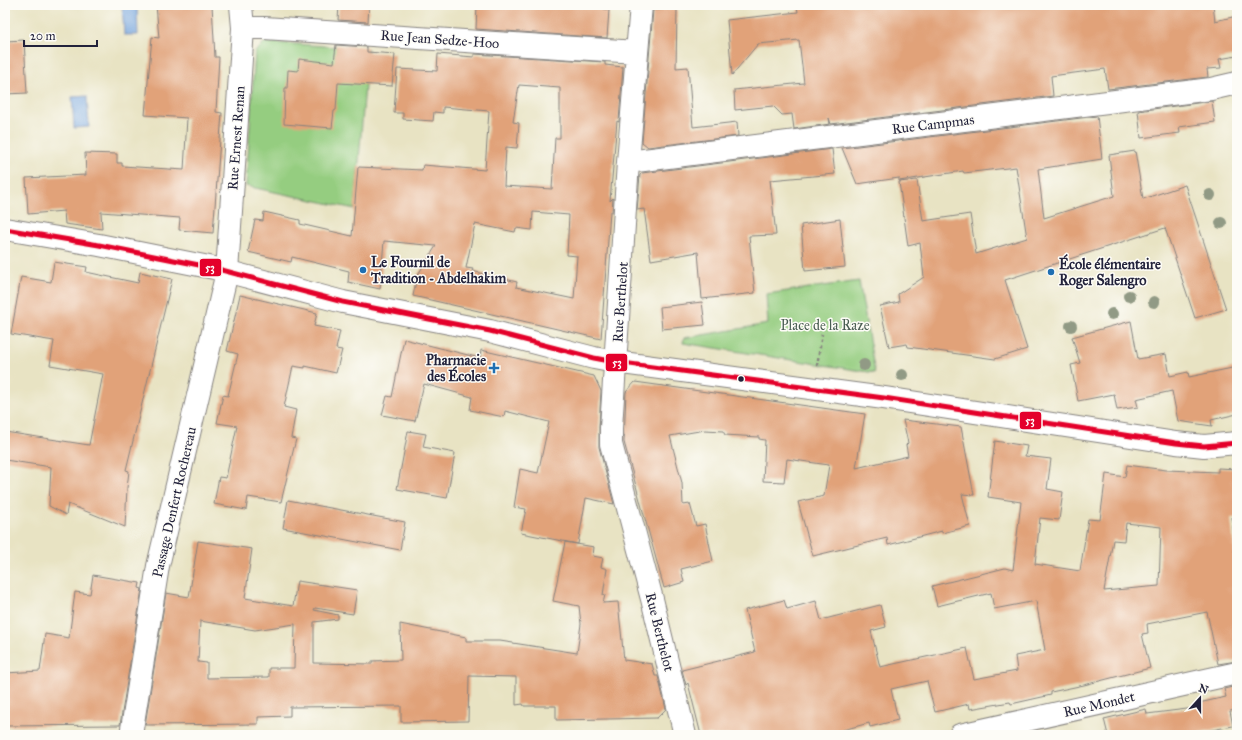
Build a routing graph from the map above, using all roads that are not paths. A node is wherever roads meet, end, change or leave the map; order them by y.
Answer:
1 (242, 5) edge
2 (641, 5) edge
3 (243, 28) junction
4 (636, 52) junction
5 (1237, 83) edge
6 (628, 162) junction
7 (5, 229) edge
8 (227, 272) junction
9 (615, 362) junction
10 (1237, 443) edge
11 (1237, 673) edge
12 (131, 735) edge
13 (685, 735) edge
14 (960, 735) edge

1 - 3 street, Rue Ernest Renan
2 - 4 street, Rue Berthelot
3 - 4 street, Rue Jean Sedze-Hoo
3 - 8 street, Rue Ernest Renan
4 - 6 street, Rue Berthelot
5 - 6 street, Rue Campmas
6 - 9 street, Rue Berthelot
7 - 8 street
8 - 9 street
8 - 12 street, Passage Denfert Rochereau
9 - 10 street
9 - 13 street, Rue Berthelot
11 - 14 street, Rue Mondet

